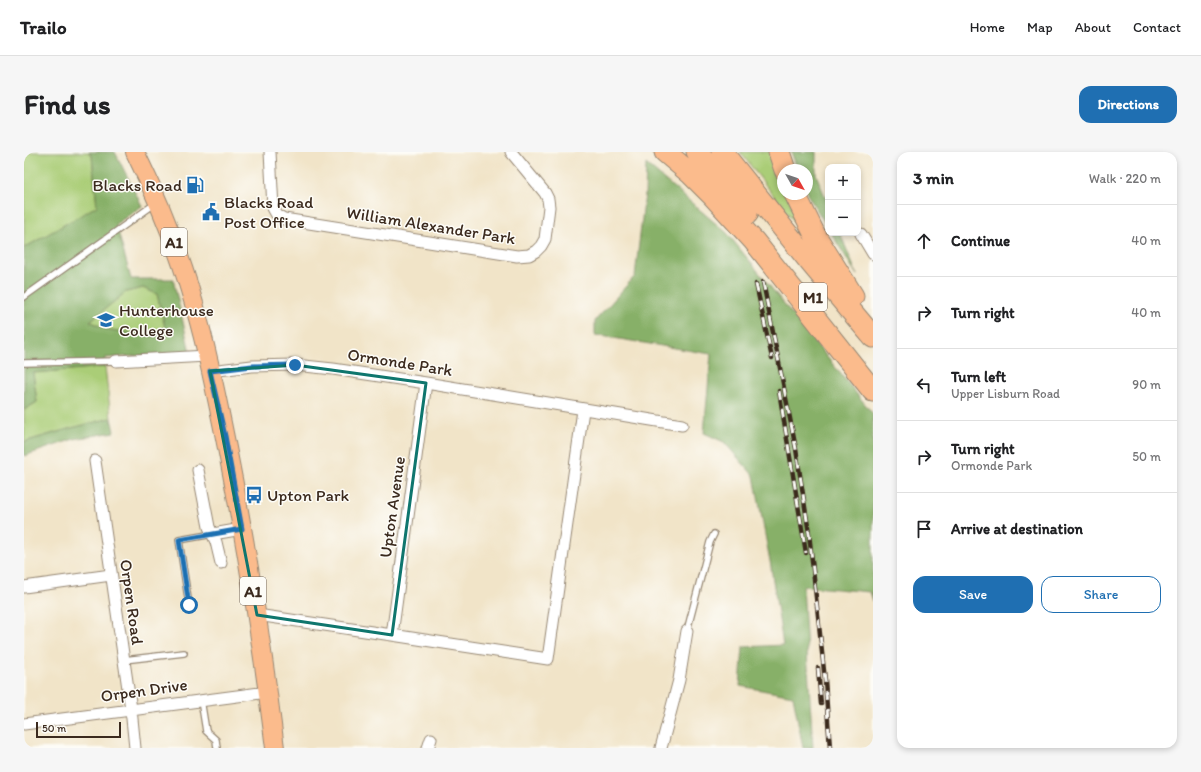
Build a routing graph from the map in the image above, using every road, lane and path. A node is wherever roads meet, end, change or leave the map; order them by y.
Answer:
1 (135, 152) edge
2 (270, 152) edge
3 (511, 152) edge
4 (665, 152) edge
5 (697, 152) edge
6 (722, 152) edge
7 (779, 152) edge
8 (783, 164) edge
9 (798, 200) edge
10 (158, 201) junction
11 (861, 234) dead end
12 (873, 254) edge
13 (24, 297) edge
14 (873, 327) edge
15 (873, 337) edge
16 (116, 361) joint
17 (24, 363) edge
18 (209, 363) junction
19 (873, 371) edge
20 (426, 383) junction
21 (873, 391) edge
22 (583, 410) junction
23 (682, 426) dead end
24 (95, 460) dead end
25 (198, 470) dead end
26 (242, 529) junction
27 (213, 534) junction
28 (714, 534) dead end
29 (221, 563) dead end
30 (111, 575) junction
31 (24, 587) edge
32 (189, 605) dead end
33 (256, 615) junction
34 (687, 631) joint
35 (392, 635) junction
36 (184, 653) dead end
37 (124, 660) junction
38 (268, 692) junction
39 (201, 700) junction
40 (131, 709) junction
41 (24, 724) edge
42 (135, 748) edge
43 (217, 748) edge
44 (275, 748) edge
45 (661, 748) edge

1 - 10 main road, A1
2 - 3 street, William Alexander Park
4 - 21 highway
5 - 19 highway, M1
6 - 15 highway, M1
7 - 8 highway
9 - 14 highway
10 - 13 lane
10 - 18 main road, A1
11 - 12 street
16 - 17 lane
16 - 18 street, Ormonde Park
18 - 20 street, Ormonde Park
18 - 26 main road, A1
20 - 22 street, Ormonde Park
20 - 35 street, Upton Avenue
22 - 23 street, Ormonde Park
22 - 35 street
24 - 30 street, Orpen Road
25 - 27 street
26 - 27 street
26 - 33 main road, A1
27 - 29 street
27 - 32 lane
28 - 34 lane
30 - 31 street
30 - 37 street, Orpen Road
33 - 35 street
33 - 38 main road, A1
34 - 45 street
36 - 37 lane
37 - 40 street, Orpen Road
38 - 39 street, Orpen Drive
38 - 44 main road, A1
39 - 40 street, Orpen Drive
39 - 43 lane
40 - 41 street, Orpen Drive
40 - 42 street, Orpen Road

